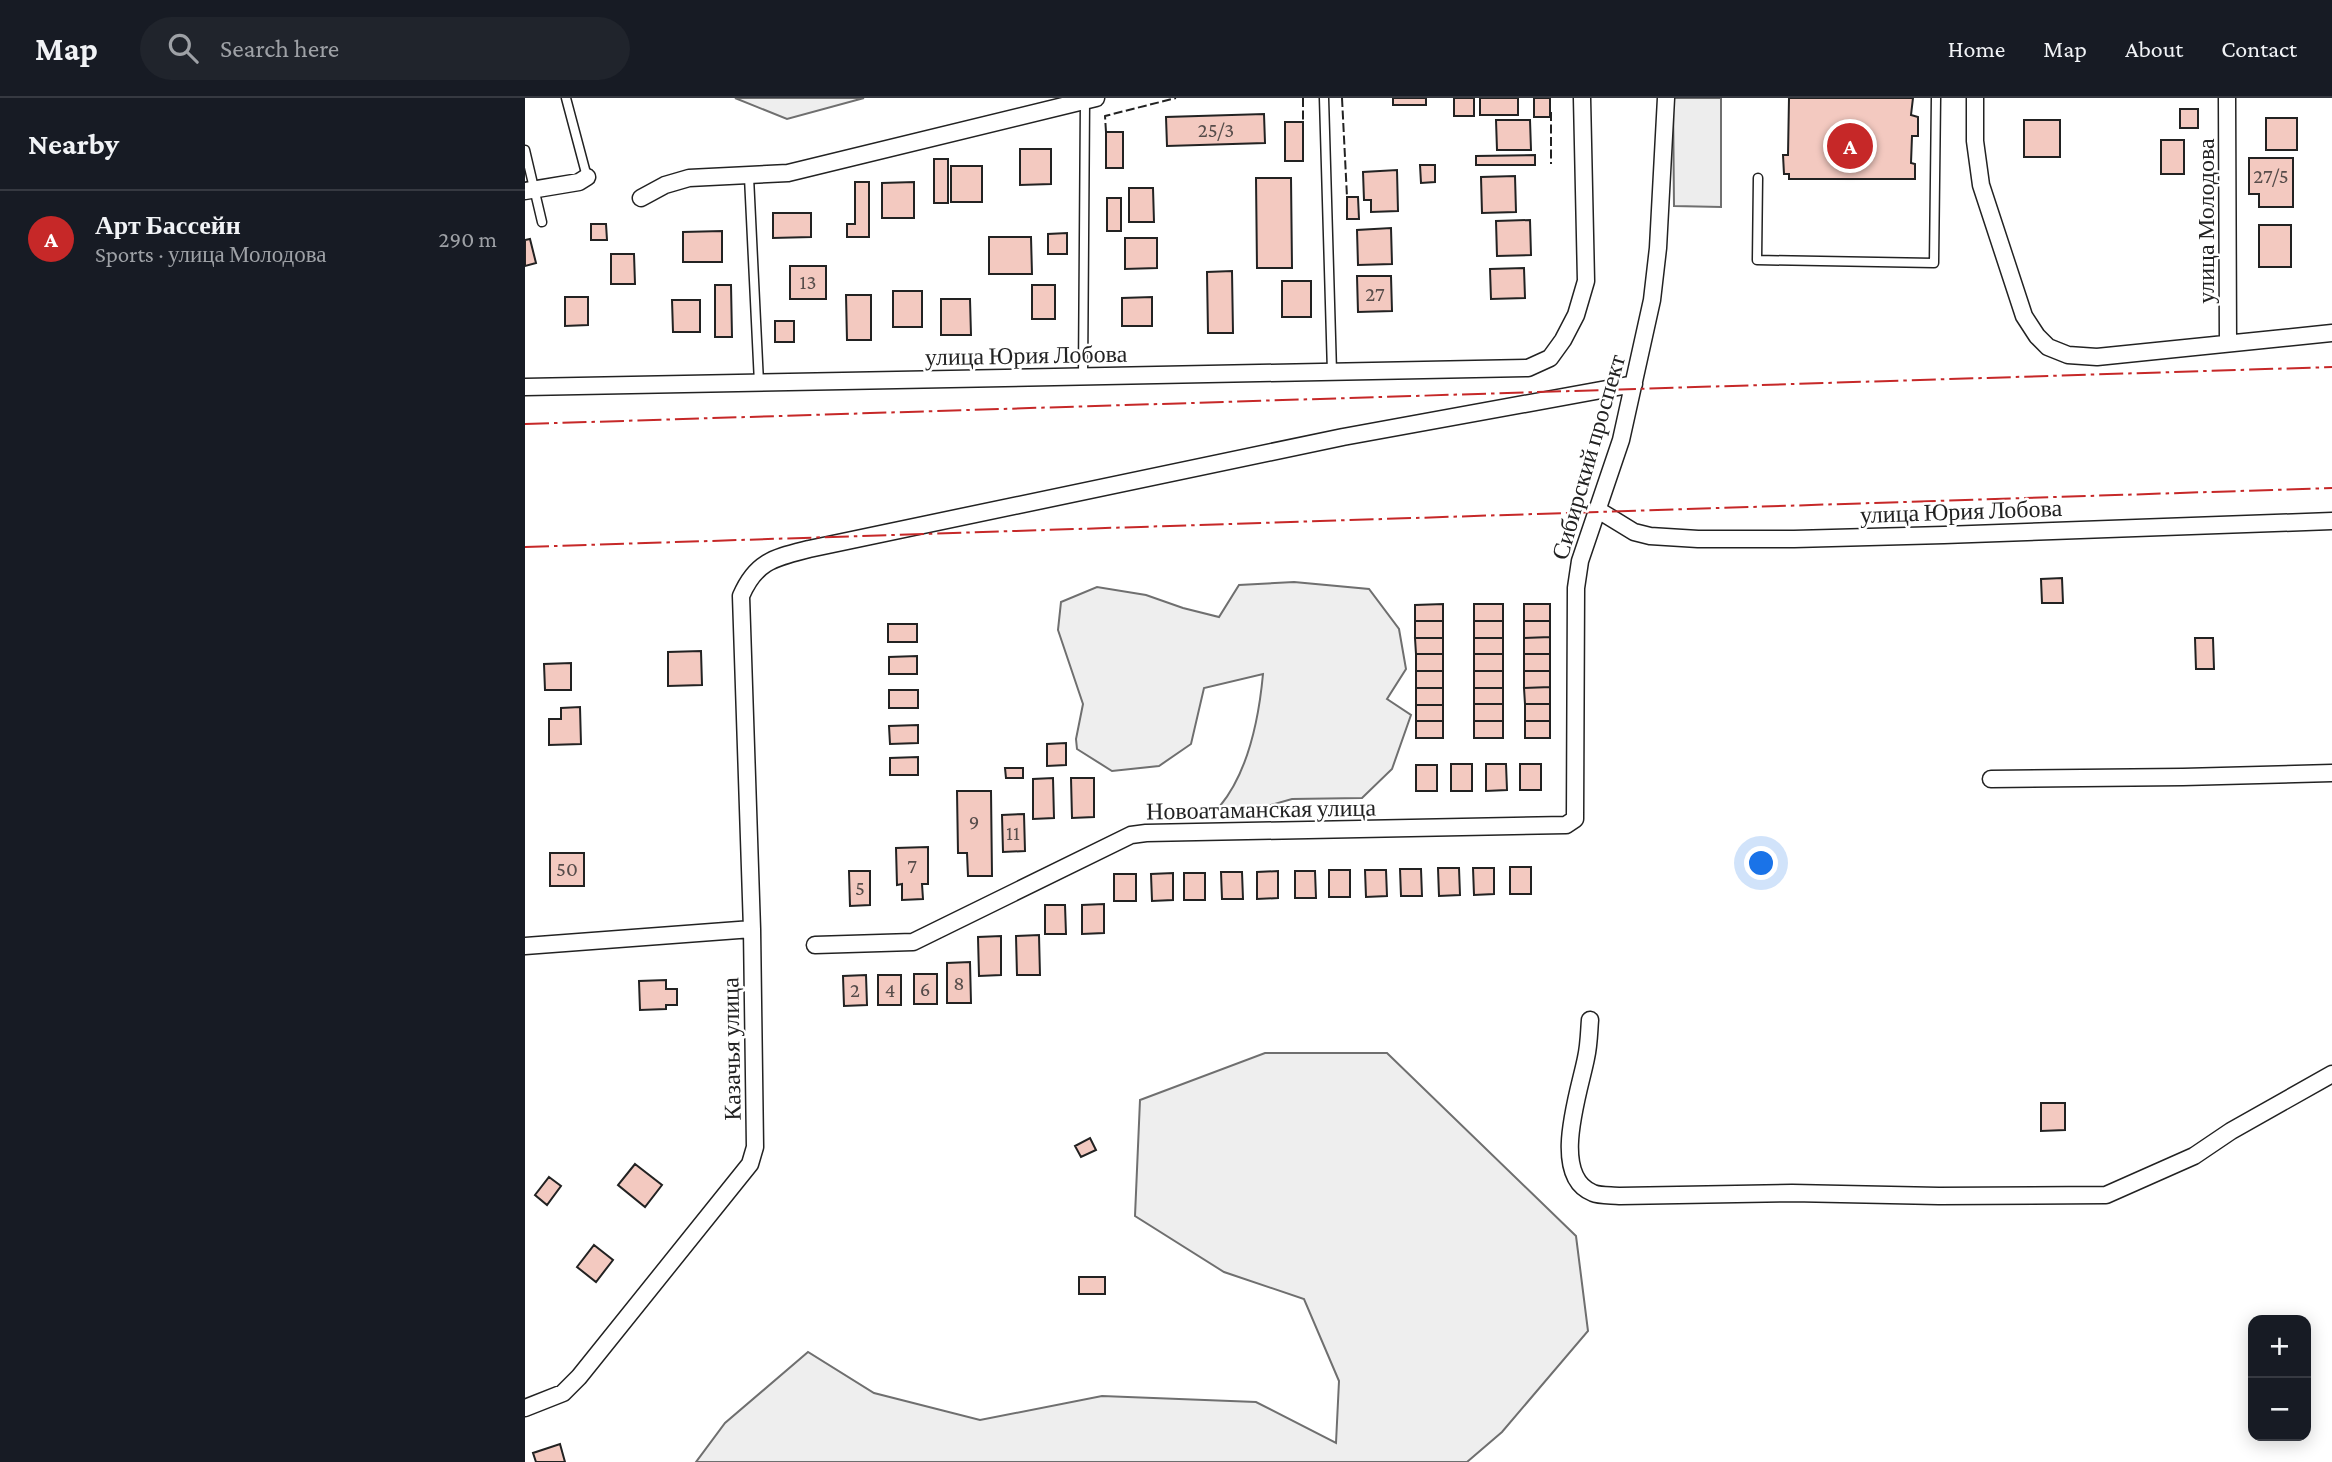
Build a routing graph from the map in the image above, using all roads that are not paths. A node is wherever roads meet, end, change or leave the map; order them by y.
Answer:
1 (566, 98) edge
2 (1324, 98) edge
3 (1582, 98) edge
4 (1666, 98) edge
5 (1936, 98) edge
6 (1975, 98) edge
7 (2227, 98) edge
8 (1090, 100) edge
9 (525, 150) edge
10 (587, 177) joint
11 (749, 177) junction
12 (1758, 178) dead end
13 (530, 190) edge
14 (641, 198) dead end
15 (541, 222) dead end
16 (2332, 333) edge
17 (2228, 343) junction
18 (1332, 372) junction
19 (1083, 377) junction
20 (759, 383) junction
21 (1634, 384) junction
22 (525, 387) edge
23 (1598, 510) junction
24 (2332, 521) edge
25 (2332, 773) edge
26 (1991, 779) dead end
27 (1566, 825) joint
28 (752, 929) junction
29 (814, 945) dead end
30 (525, 946) edge
31 (1590, 1020) dead end
32 (2332, 1074) edge
33 (525, 1408) edge

1 - 10 lane
2 - 18 lane
3 - 18 street, улица Юрия Лобова
4 - 21 street, Сибирский проспект
5 - 12 lane
6 - 17 street
7 - 17 street, улица Молодова
8 - 11 street
8 - 19 lane
9 - 13 lane
10 - 13 street
11 - 14 street
11 - 20 lane
13 - 15 lane
16 - 17 street
18 - 19 street, улица Юрия Лобова
19 - 20 street, улица Юрия Лобова
20 - 22 street, улица Юрия Лобова
21 - 23 street, Сибирский проспект
21 - 28 street, Казачья улица
23 - 24 street, улица Юрия Лобова
23 - 27 street, Сибирский проспект
25 - 26 street
27 - 29 street, Новоатаманская улица
28 - 30 street
28 - 33 street, Казачья улица
31 - 32 street

